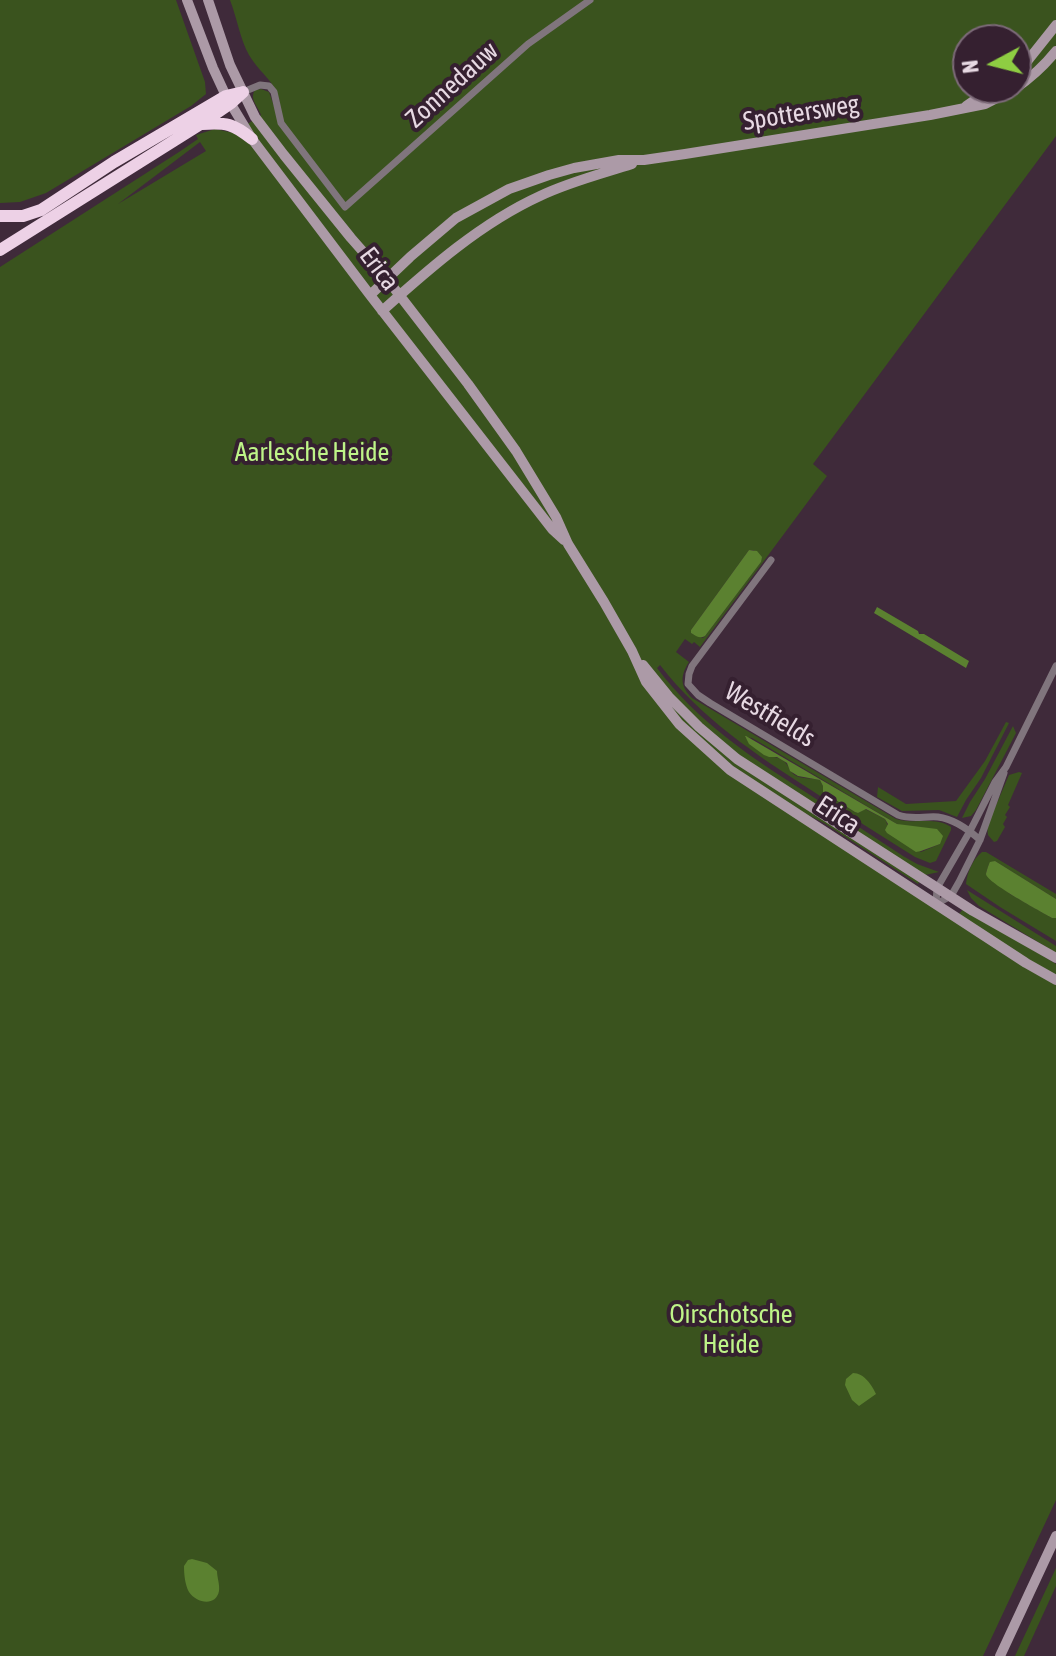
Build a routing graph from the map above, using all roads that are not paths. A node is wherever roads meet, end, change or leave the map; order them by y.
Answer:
1 (187, 0) edge
2 (208, 0) edge
3 (590, 0) edge
4 (1056, 25) edge
5 (1056, 51) edge
6 (1032, 55) edge
7 (1032, 77) edge
8 (243, 92) junction
9 (229, 100) junction
10 (969, 104) edge
11 (985, 104) edge
12 (965, 107) junction
13 (199, 125) junction
14 (252, 139) junction
15 (644, 160) junction
16 (0, 216) edge
17 (0, 250) edge
18 (387, 279) junction
19 (370, 295) junction
20 (399, 296) junction
21 (382, 311) junction
22 (568, 544) junction
23 (771, 560) dead end
24 (632, 651) junction
25 (1056, 666) edge
26 (1006, 767) junction
27 (970, 831) junction
28 (980, 840) junction
29 (937, 888) junction
30 (951, 896) junction
31 (936, 904) junction
32 (1056, 958) edge
33 (1056, 980) edge
34 (1056, 1536) edge
35 (1000, 1656) edge

1 - 9 street, Erica
2 - 8 street, Erica
3 - 8 street, Zonnedauw
4 - 6 street
5 - 7 street, Spottersweg
8 - 9 highway
8 - 18 street, Erica
9 - 13 highway
9 - 14 street, Erica
9 - 16 highway
10 - 12 street, Spottersweg
11 - 12 street, Spottersweg
12 - 15 street, Spottersweg
13 - 14 highway
13 - 17 highway
14 - 19 street, Erica
15 - 18 street, Spottersweg
15 - 20 street, Spottersweg
18 - 19 street, Spottersweg
18 - 20 street, Erica
19 - 21 street, Erica
20 - 21 street, Spottersweg
20 - 22 street, Erica
21 - 22 street, Erica
22 - 24 street, Erica
23 - 27 street, Westfields
24 - 29 street, Erica
24 - 31 street, Erica
25 - 26 street
26 - 27 street
26 - 28 street
27 - 28 street, Westfields
27 - 29 street
28 - 30 street
29 - 30 street, Erica
29 - 31 street
30 - 31 street
30 - 32 street, Erica
31 - 33 street, Erica
34 - 35 street

